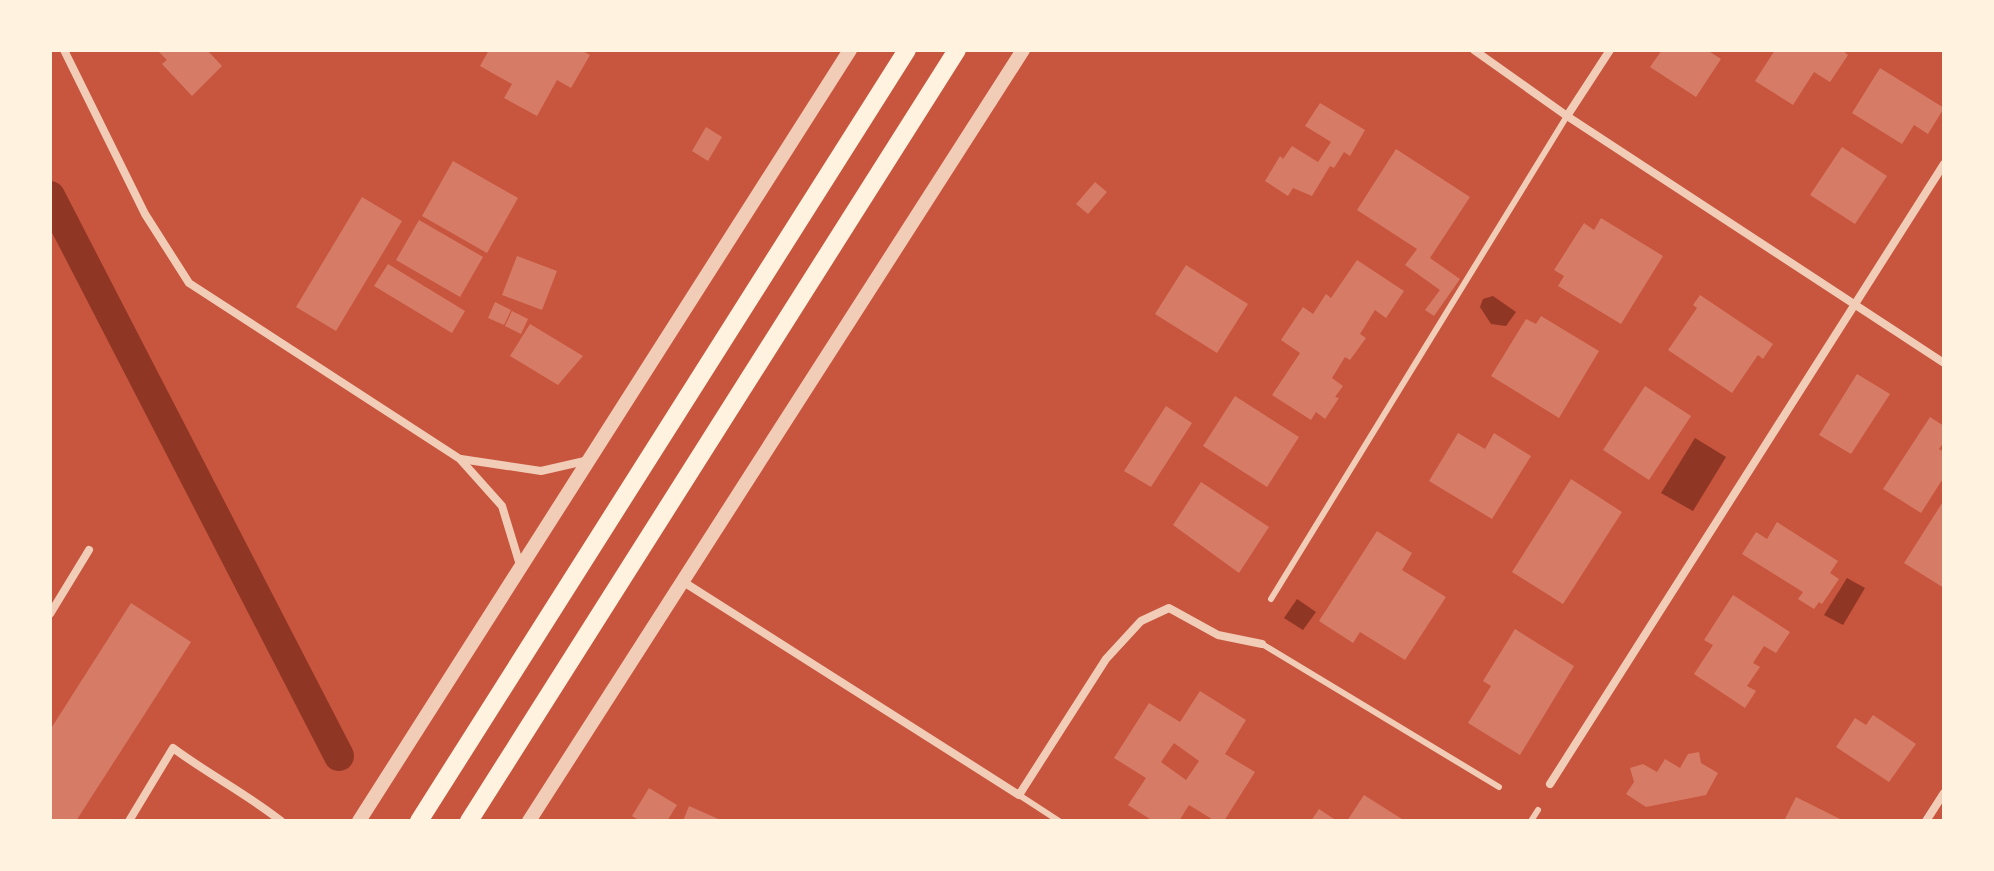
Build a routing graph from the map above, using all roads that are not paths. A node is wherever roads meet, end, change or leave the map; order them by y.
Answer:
1 (64, 50) edge
2 (850, 50) edge
3 (907, 50) edge
4 (957, 50) edge
5 (1023, 50) edge
6 (1474, 50) edge
7 (1610, 50) edge
8 (1567, 116) junction
9 (1944, 164) edge
10 (1853, 304) junction
11 (1944, 363) edge
12 (460, 459) junction
13 (592, 459) junction
14 (89, 550) dead end
15 (520, 565) junction
16 (682, 581) junction
17 (1271, 599) dead end
18 (50, 614) edge
19 (1262, 644) joint
20 (1550, 784) dead end
21 (1499, 787) dead end
22 (1944, 793) edge
23 (1019, 795) junction
24 (1538, 810) dead end
25 (129, 821) edge
26 (281, 821) edge
27 (359, 821) edge
28 (419, 821) edge
29 (469, 821) edge
30 (529, 821) edge
31 (1059, 821) edge
32 (1531, 821) edge
33 (1926, 821) edge

1 - 12 street
2 - 13 street
3 - 28 main road
4 - 29 main road
5 - 16 street
6 - 8 street
7 - 8 street
8 - 10 street
8 - 17 lane
9 - 10 street
10 - 11 street
10 - 20 street
12 - 13 street
12 - 15 street
13 - 15 street
14 - 18 street
15 - 27 street
16 - 23 street
16 - 30 street
19 - 21 lane
19 - 23 street
22 - 33 street
23 - 31 lane
24 - 32 lane
25 - 26 street

